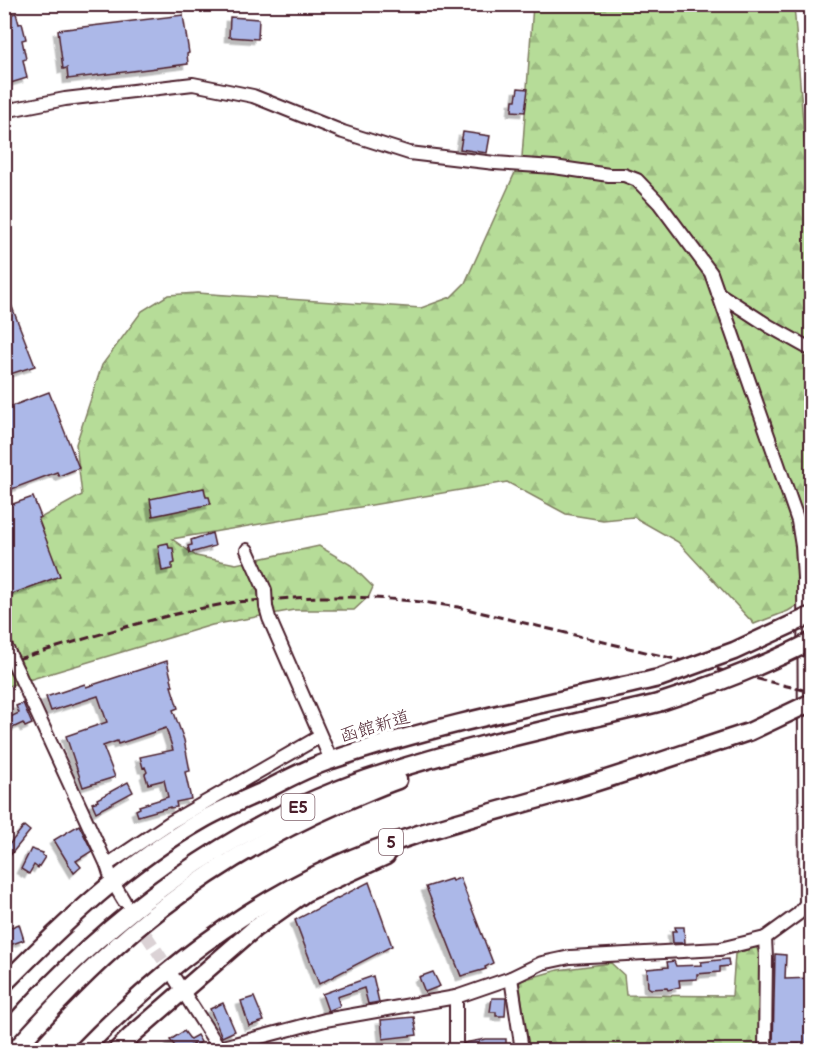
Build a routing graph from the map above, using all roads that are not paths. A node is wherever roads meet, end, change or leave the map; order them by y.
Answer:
1 (4, 111) edge
2 (718, 293) junction
3 (812, 350) edge
4 (247, 550) dead end
5 (808, 576) edge
6 (812, 615) edge
7 (812, 641) edge
8 (7, 648) edge
9 (812, 702) edge
10 (658, 703) junction
11 (319, 737) junction
12 (331, 760) junction
13 (389, 843) junction
14 (110, 873) junction
15 (124, 901) dead end
16 (809, 903) edge
17 (765, 938) junction
18 (511, 978) junction
19 (4, 984) edge
20 (178, 985) junction
21 (456, 997) junction
22 (4, 1035) edge
23 (217, 1049) edge
24 (15, 1050) edge
25 (83, 1050) edge
26 (117, 1050) edge
27 (456, 1050) edge
28 (522, 1050) edge
29 (765, 1050) edge

1 - 2 street
2 - 3 street
2 - 5 street
4 - 11 street, bridge
5 - 16 street
6 - 12 highway, 函館新道, bridge
7 - 10 highway, E5, bridge
8 - 14 street, bridge
9 - 13 highway, 5, bridge
10 - 22 highway, E5
10 - 24 highway, E5
11 - 12 street
11 - 14 street
12 - 14 highway, 函館新道
13 - 20 highway
13 - 25 highway, 5
14 - 15 street
14 - 19 highway, 函館新道
16 - 17 street
17 - 18 street
17 - 29 street
18 - 21 street
18 - 28 street
20 - 23 street
20 - 26 highway
21 - 23 street
21 - 27 street

